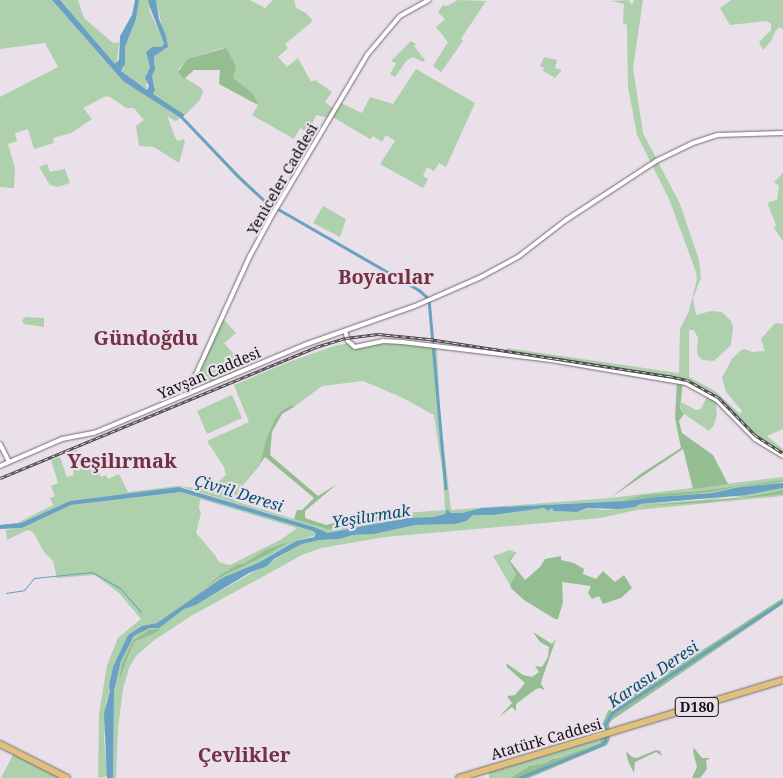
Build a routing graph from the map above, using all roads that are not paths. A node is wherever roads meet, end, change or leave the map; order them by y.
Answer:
1 (428, 0) edge
2 (783, 133) edge
3 (345, 331) junction
4 (187, 394) junction
5 (0, 444) edge
6 (0, 448) edge
7 (783, 456) edge
8 (8, 462) junction
9 (0, 466) edge
10 (783, 682) edge
11 (601, 737) junction
12 (0, 745) edge
13 (62, 778) edge
14 (67, 778) edge
15 (459, 778) edge
16 (469, 778) edge

1 - 4 street, Yeniceler Caddesi
2 - 3 street, Yavşan Caddesi
3 - 4 street, Yavşan Caddesi
3 - 7 street
4 - 8 street, Yavşan Caddesi
5 - 8 street
6 - 8 street
8 - 9 street, Yavşan Caddesi
10 - 11 highway, Atatürk Caddesi / D180
11 - 15 highway, Atatürk Caddesi / D180
11 - 16 highway, Atatürk Caddesi / D180
12 - 13 highway
12 - 14 highway

